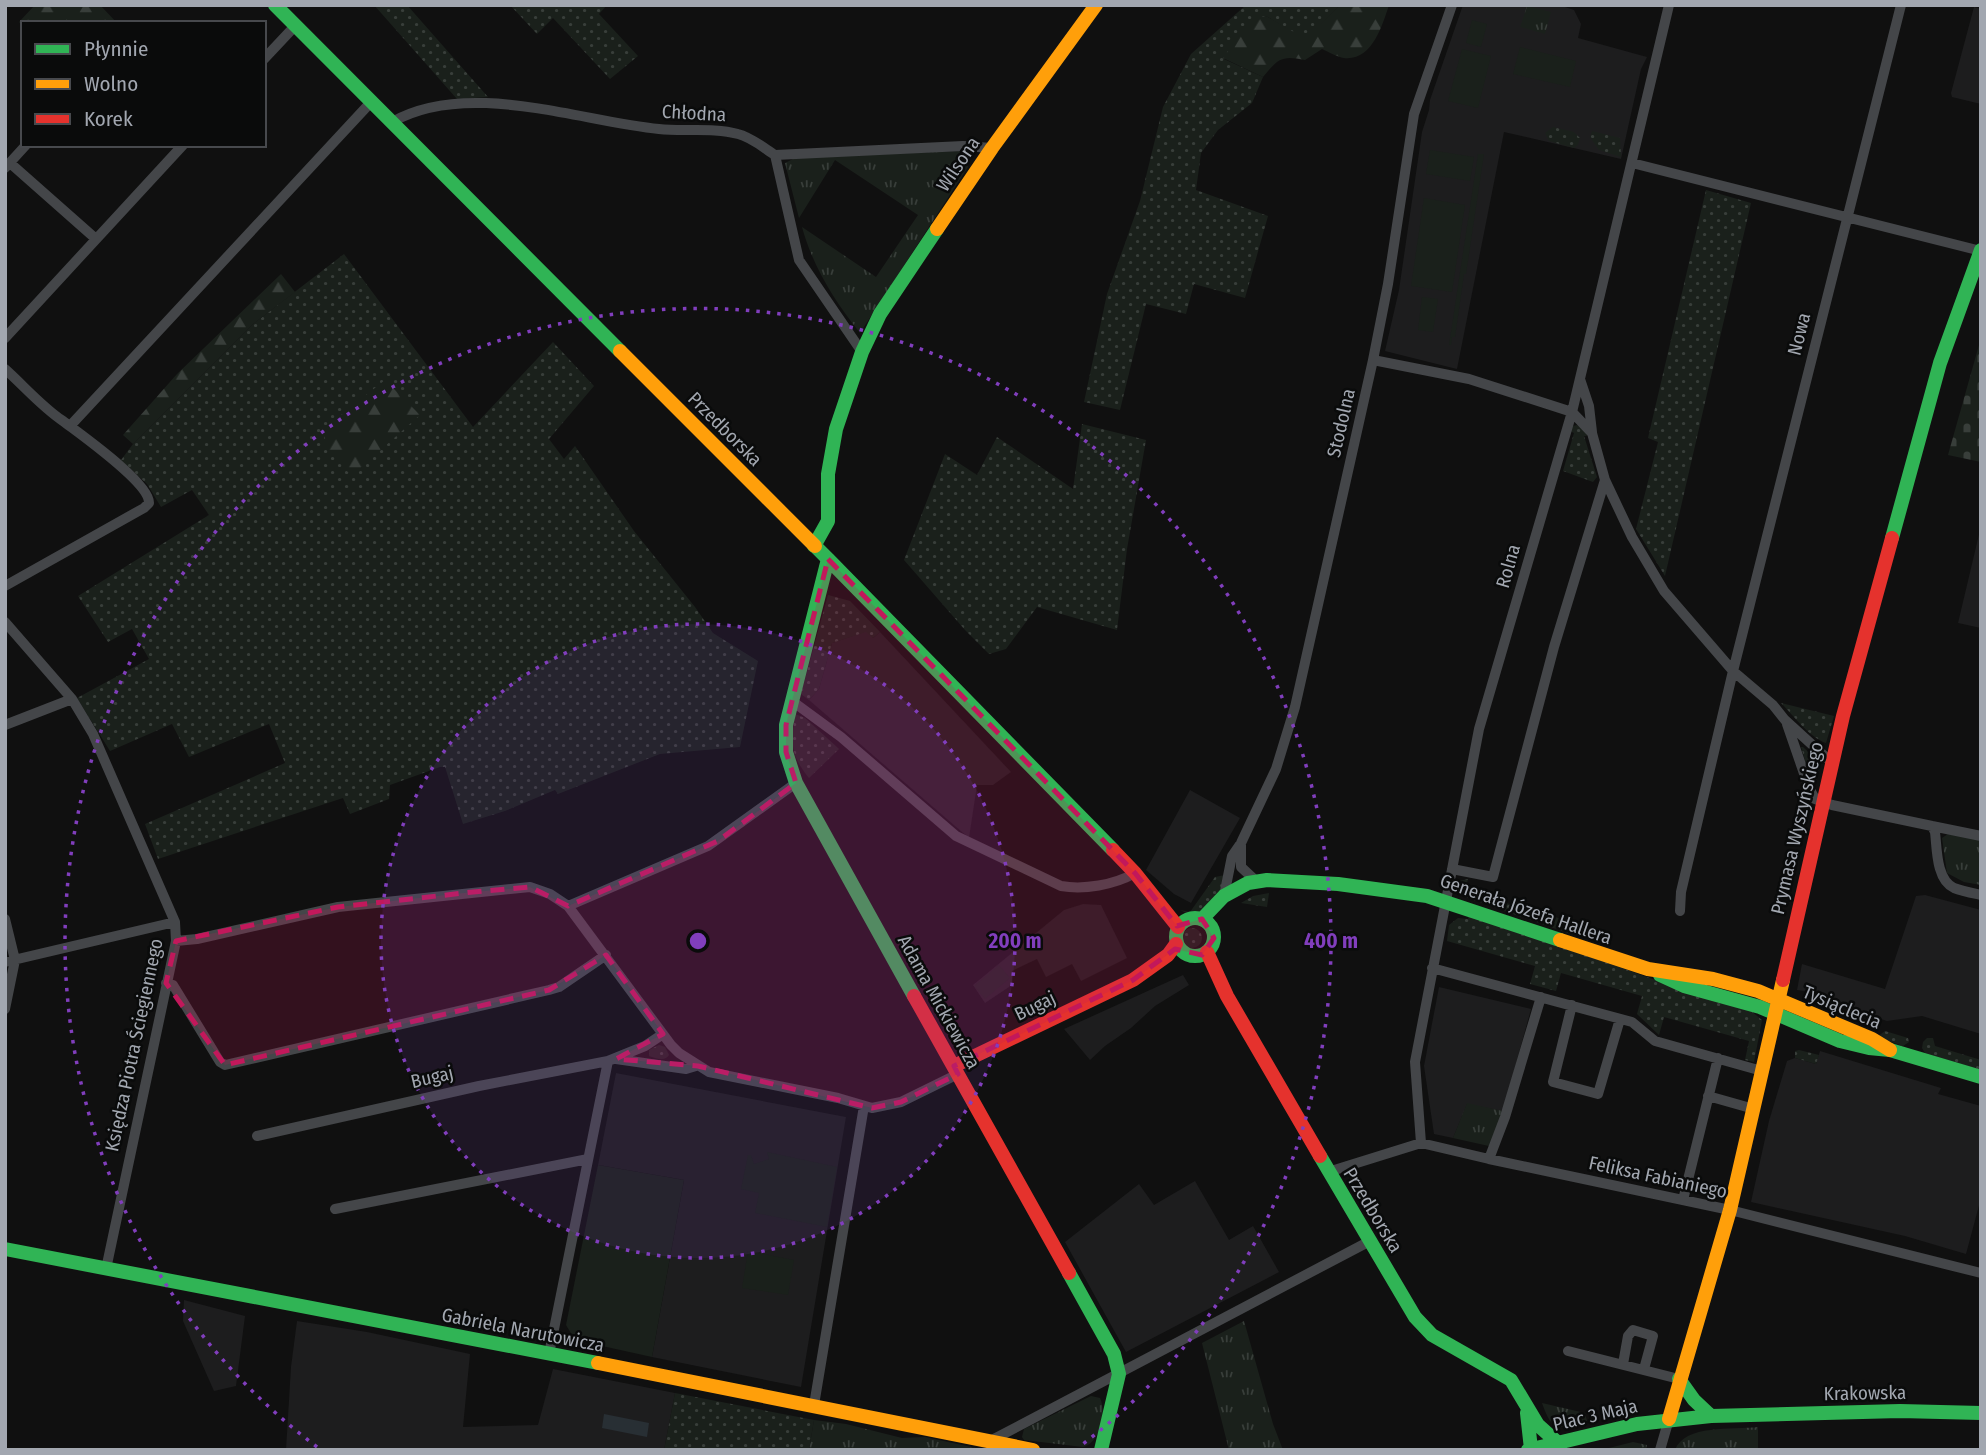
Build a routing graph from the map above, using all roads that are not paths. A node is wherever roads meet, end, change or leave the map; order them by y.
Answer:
1 (275, 5) edge
2 (1096, 5) edge
3 (1452, 5) edge
4 (1669, 5) edge
5 (1900, 5) edge
6 (295, 26) junction
7 (266, 57) edge
8 (372, 102) junction
9 (392, 122) junction
10 (24, 147) edge
11 (181, 147) edge
12 (992, 148) junction
13 (775, 155) junction
14 (1632, 163) junction
15 (7, 166) edge
16 (1846, 217) junction
17 (96, 239) junction
18 (1981, 250) edge
19 (5, 338) edge
20 (862, 352) junction
21 (1373, 360) junction
22 (5, 369) edge
23 (1580, 379) junction
24 (1572, 412) junction
25 (71, 426) junction
26 (1592, 433) junction
27 (1605, 480) junction
28 (814, 546) junction
29 (828, 559) junction
30 (5, 586) edge
31 (5, 622) edge
32 (1733, 671) junction
33 (72, 699) junction
34 (792, 701) junction
35 (1785, 720) junction
36 (5, 725) edge
37 (1831, 762) junction
38 (796, 783) junction
39 (1823, 803) junction
40 (1932, 826) junction
41 (1981, 836) edge
42 (1241, 843) junction
43 (1452, 869) junction
44 (1139, 878) junction
45 (1257, 882) junction
46 (1981, 895) edge
47 (1224, 896) junction
48 (1444, 900) junction
49 (568, 906) junction
50 (1680, 911) dead end
51 (5, 919) edge
52 (175, 922) junction
53 (1182, 923) junction
54 (1207, 923) junction
55 (176, 941) junction
56 (1191, 951) junction
57 (606, 956) junction
58 (10, 961) edge
59 (1432, 968) junction
60 (166, 983) junction
61 (1541, 997) junction
62 (1572, 1005) junction
63 (1776, 1006) junction
64 (5, 1009) edge
65 (1620, 1019) junction
66 (663, 1034) junction
67 (1718, 1058) junction
68 (612, 1060) junction
69 (696, 1066) junction
70 (956, 1070) junction
71 (1762, 1071) junction
72 (1981, 1077) edge
73 (1708, 1096) junction
74 (864, 1106) junction
75 (1754, 1110) junction
76 (257, 1136) dead end
77 (1421, 1143) junction
78 (1489, 1159) junction
79 (588, 1160) junction
80 (1328, 1172) junction
81 (1683, 1200) junction
82 (335, 1209) dead end
83 (1730, 1210) junction
84 (1370, 1241) junction
85 (5, 1249) edge
86 (106, 1269) junction
87 (1981, 1273) edge
88 (1568, 1351) dead end
89 (549, 1354) junction
90 (1623, 1364) junction
91 (1644, 1369) junction
92 (1119, 1374) junction
93 (1679, 1379) junction
94 (814, 1405) junction
95 (1525, 1405) junction
96 (1749, 1413) joint
97 (1981, 1413) edge
98 (1711, 1416) junction
99 (1669, 1419) junction
100 (991, 1441) junction
101 (1558, 1443) junction
102 (1033, 1450) edge
103 (1101, 1450) edge
104 (1530, 1450) edge
105 (1660, 1450) edge

1 - 6 street, Przedborska
2 - 12 street, Wilsona
3 - 21 street, Stodolna
4 - 14 street, Rolna
5 - 16 street, Nowa
6 - 7 street
6 - 8 street, Przedborska
8 - 9 street, Przedborska
8 - 25 street
9 - 13 street, Chłodna
9 - 28 street, Przedborska
10 - 15 street
11 - 17 street
12 - 13 street
12 - 20 street, Wilsona
13 - 20 street
14 - 16 street
14 - 23 street, Rolna
15 - 17 street
16 - 18 street
16 - 32 street, Nowa
17 - 19 street
18 - 37 street, Prymasa Wyszyńskiego
20 - 28 street, Wilsona
21 - 24 street
21 - 42 street, Stodolna
22 - 25 street
23 - 24 street, Rolna
23 - 26 street
24 - 26 street
24 - 43 street, Rolna
25 - 30 street
26 - 27 street
27 - 32 street
27 - 43 street
28 - 29 street, Przedborska
29 - 34 street, Adama Mickiewicza
29 - 44 street, Przedborska
31 - 33 street, Księdza Piotra Ściegiennego
32 - 35 street
32 - 50 street, Nowa
33 - 36 street
33 - 52 street, Księdza Piotra Ściegiennego
34 - 38 street, Adama Mickiewicza
34 - 44 street
35 - 37 street
35 - 39 street
37 - 39 street, Prymasa Wyszyńskiego
38 - 49 street
38 - 70 street, Adama Mickiewicza
39 - 40 street
39 - 63 street, Prymasa Wyszyńskiego
40 - 41 street
40 - 46 street
42 - 45 street
42 - 47 street, Stodolna
43 - 48 street, Rolna
44 - 53 street, Przedborska
45 - 47 street, Generała Józefa Hallera
45 - 48 street, Generała Józefa Hallera
45 - 54 street
47 - 54 street, Generała Józefa Hallera
48 - 59 street, Rolna
48 - 63 street, Generała Józefa Hallera
49 - 55 street
49 - 57 street
51 - 58 street
52 - 55 street, Księdza Piotra Ściegiennego
52 - 58 street
53 - 54 street
53 - 56 street
54 - 56 street
55 - 60 street, Księdza Piotra Ściegiennego
56 - 70 street, Bugaj
56 - 80 street, Przedborska
57 - 60 street
57 - 66 street
58 - 64 street
59 - 61 street
59 - 77 street, Rolna
60 - 86 street, Księdza Piotra Ściegiennego
61 - 62 street
61 - 78 street
62 - 65 street
62 - 65 street
63 - 71 street, Prymasa Wyszyńskiego
63 - 72 street, Tysiąclecia
65 - 67 street
66 - 68 street, Bugaj
66 - 69 street
67 - 71 street
67 - 73 street
68 - 69 street, Bugaj
68 - 76 street, Bugaj
68 - 79 street
69 - 74 street, Bugaj
70 - 74 street, Bugaj
70 - 92 street, Adama Mickiewicza
71 - 75 street, Prymasa Wyszyńskiego
73 - 75 street
73 - 81 street
74 - 94 street
75 - 83 street, Prymasa Wyszyńskiego
77 - 78 street, Feliksa Fabianiego
77 - 80 street
78 - 81 street, Feliksa Fabianiego
79 - 82 street
79 - 89 street
80 - 84 street, Przedborska
81 - 83 street, Feliksa Fabianiego
83 - 87 street, Feliksa Fabianiego
83 - 93 street, Prymasa Wyszyńskiego
84 - 92 street
84 - 95 street, Przedborska
85 - 86 street, Gabriela Narutowicza
86 - 89 street, Gabriela Narutowicza
88 - 90 street
89 - 94 street, Gabriela Narutowicza
90 - 91 street
90 - 91 street
91 - 93 street
92 - 100 street
92 - 103 street
93 - 98 street
93 - 99 street, Prymasa Wyszyńskiego
94 - 100 street, Gabriela Narutowicza
95 - 101 street, Przedborska
95 - 104 street, Przedborska
96 - 97 street, Krakowska
96 - 98 street, Plac 3 Maja
98 - 99 street, Plac 3 Maja
99 - 101 street, Plac 3 Maja
99 - 105 street, Plac 3 Maja
100 - 102 street, Gabriela Narutowicza
101 - 104 street, Plac 3 Maja

